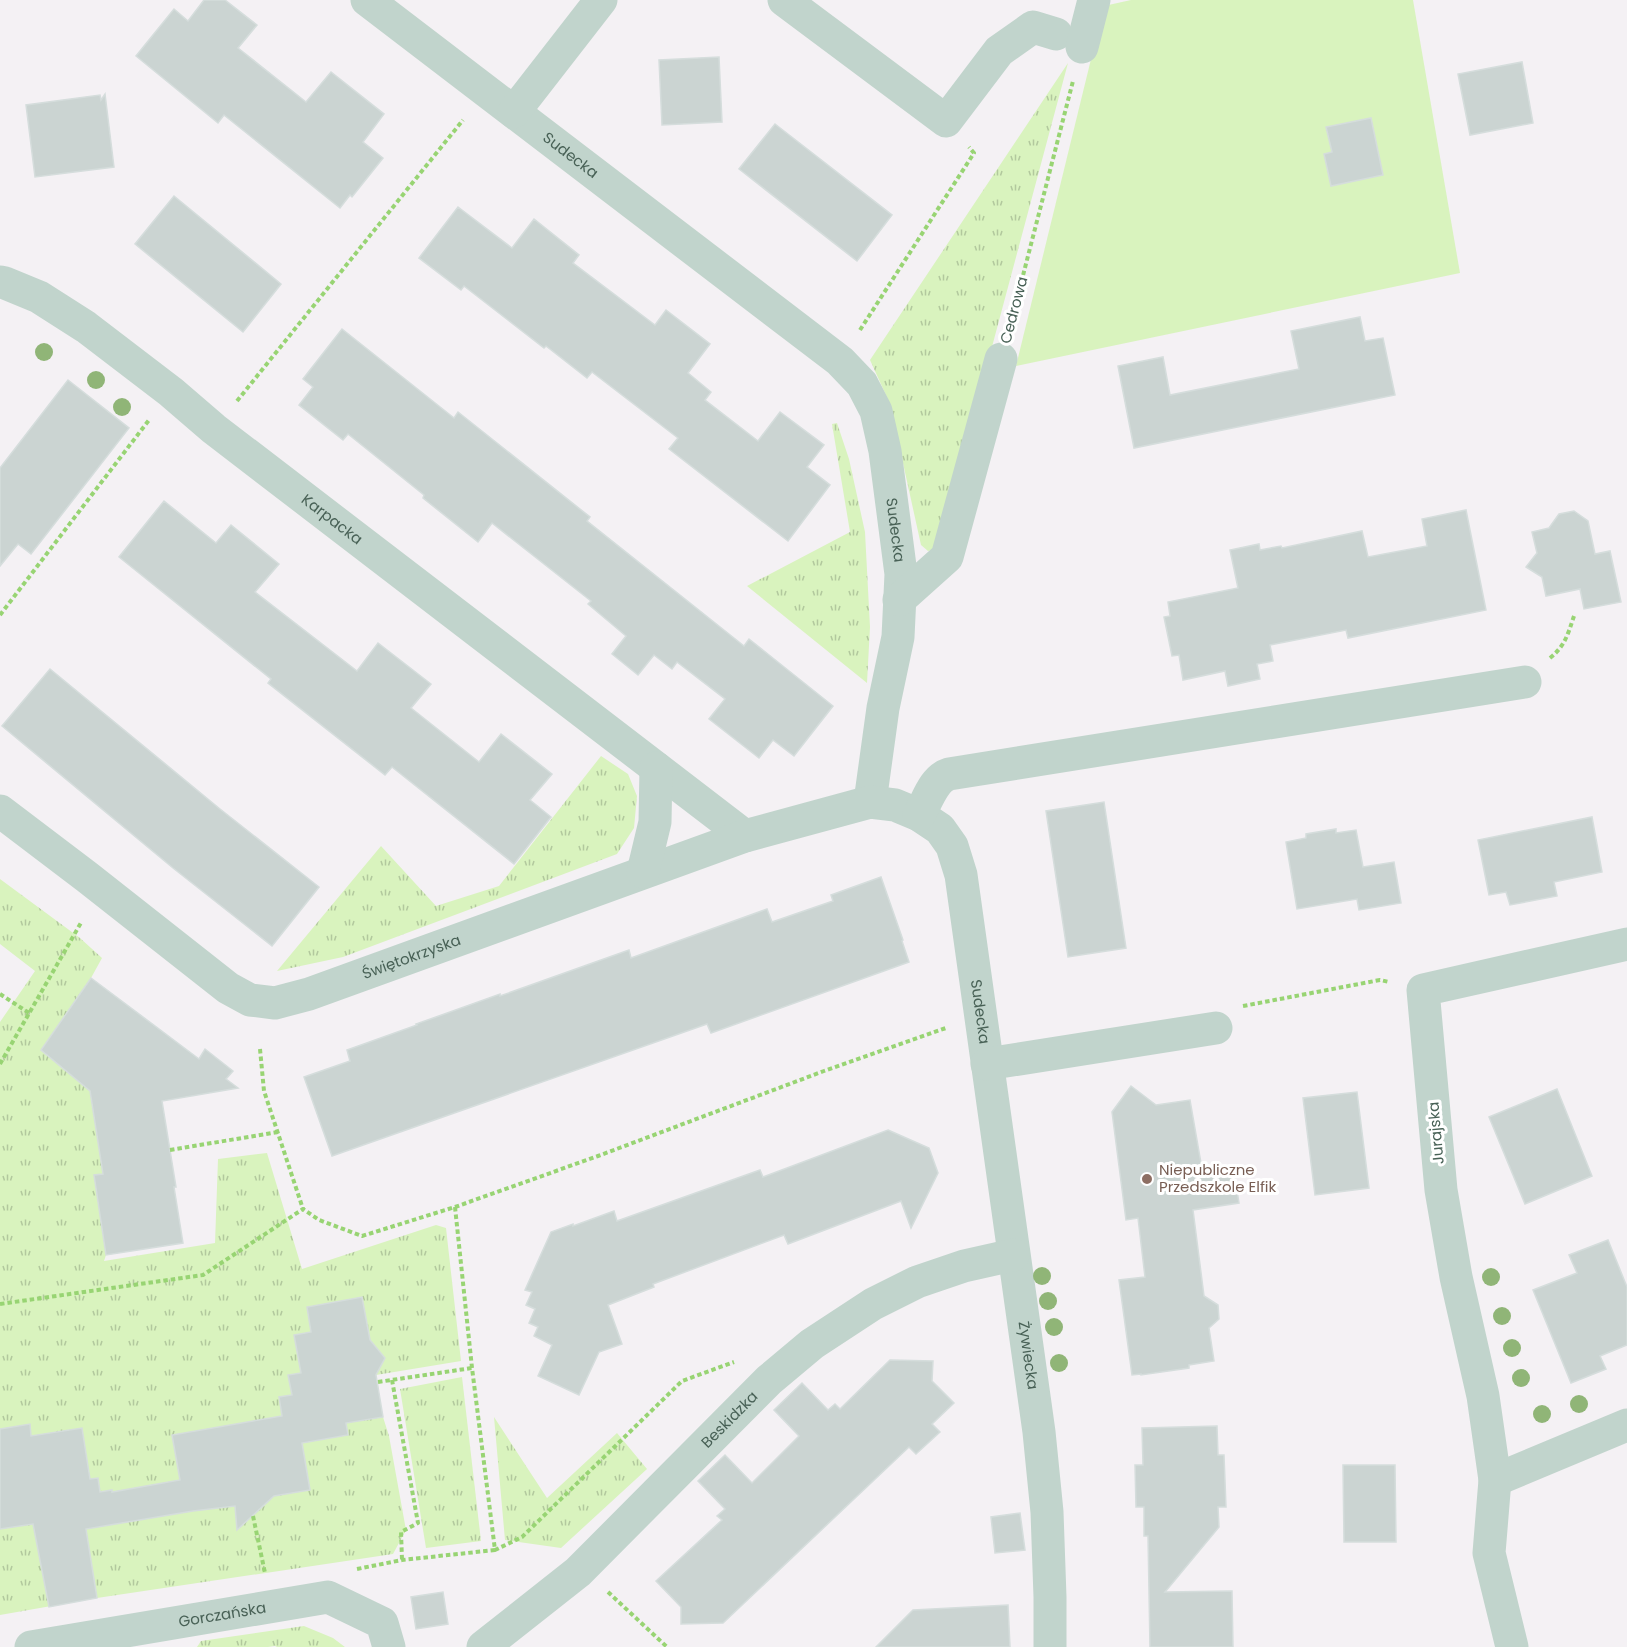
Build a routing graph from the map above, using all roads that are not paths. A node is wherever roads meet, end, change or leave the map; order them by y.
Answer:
1 (367, 0) edge
2 (601, 0) edge
3 (784, 0) edge
4 (1094, 0) edge
5 (514, 112) junction
6 (0, 282) edge
7 (1001, 359) road end
8 (899, 600) junction
9 (1525, 682) dead end
10 (656, 768) junction
11 (870, 802) junction
12 (0, 812) edge
13 (920, 815) junction
14 (745, 836) junction
15 (643, 872) junction
16 (1627, 944) edge
17 (1216, 1028) road end
18 (987, 1064) junction
19 (1013, 1255) junction
20 (1627, 1425) edge
21 (1495, 1480) junction
22 (31, 1647) edge
23 (389, 1647) edge
24 (483, 1647) edge
25 (1050, 1647) edge
26 (1512, 1647) edge

1 - 5 street, Sudecka
2 - 5 street
3 - 4 street
5 - 8 street, Sudecka
6 - 10 street, Karpacka
7 - 8 street, Cedrowa
8 - 11 street, Sudecka
9 - 13 street
10 - 14 street, Karpacka
10 - 15 street
11 - 13 street, Sudecka
11 - 14 street, Świętokrzyska
12 - 15 street, Świętokrzyska
13 - 18 street, Sudecka
14 - 15 street, Świętokrzyska
16 - 21 street, Jurajska
17 - 18 street
18 - 19 street, Żywiecka
19 - 24 street, Beskidzka
19 - 25 street, Żywiecka
20 - 21 street
21 - 26 street, Jurajska
22 - 23 street, Gorczańska

